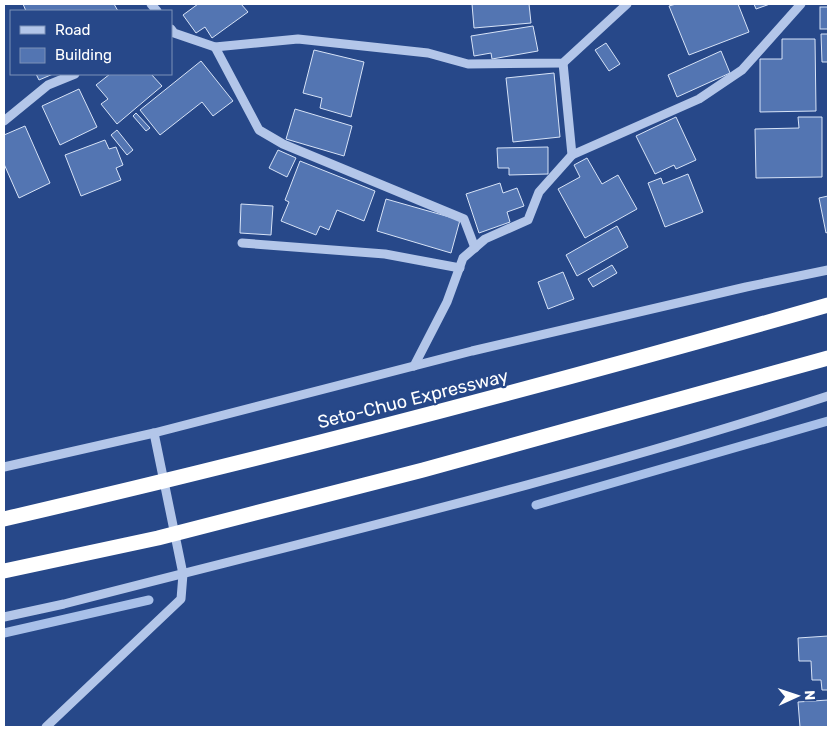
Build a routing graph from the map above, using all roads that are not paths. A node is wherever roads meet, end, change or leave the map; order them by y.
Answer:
1 (627, 4) edge
2 (802, 4) edge
3 (172, 32) edge
4 (215, 47) junction
5 (563, 63) junction
6 (72, 75) edge
7 (4, 121) edge
8 (572, 155) junction
9 (242, 243) dead end
10 (475, 248) junction
11 (460, 268) junction
12 (828, 270) edge
13 (828, 305) edge
14 (828, 358) edge
15 (414, 366) junction
16 (828, 396) edge
17 (154, 433) junction
18 (4, 466) edge
19 (4, 519) edge
20 (4, 571) edge
21 (183, 574) junction
22 (4, 617) edge
23 (46, 727) edge

1 - 5 street
2 - 8 street
3 - 4 street
4 - 5 street
4 - 10 street
5 - 8 street
6 - 7 street
8 - 10 street
9 - 11 street
10 - 11 street
11 - 15 street
12 - 15 street
13 - 19 highway, Seto-Chuo Expressway, bridge
14 - 20 highway, bridge
15 - 17 street
16 - 21 street
17 - 18 street
17 - 21 street
21 - 22 street
21 - 23 street

